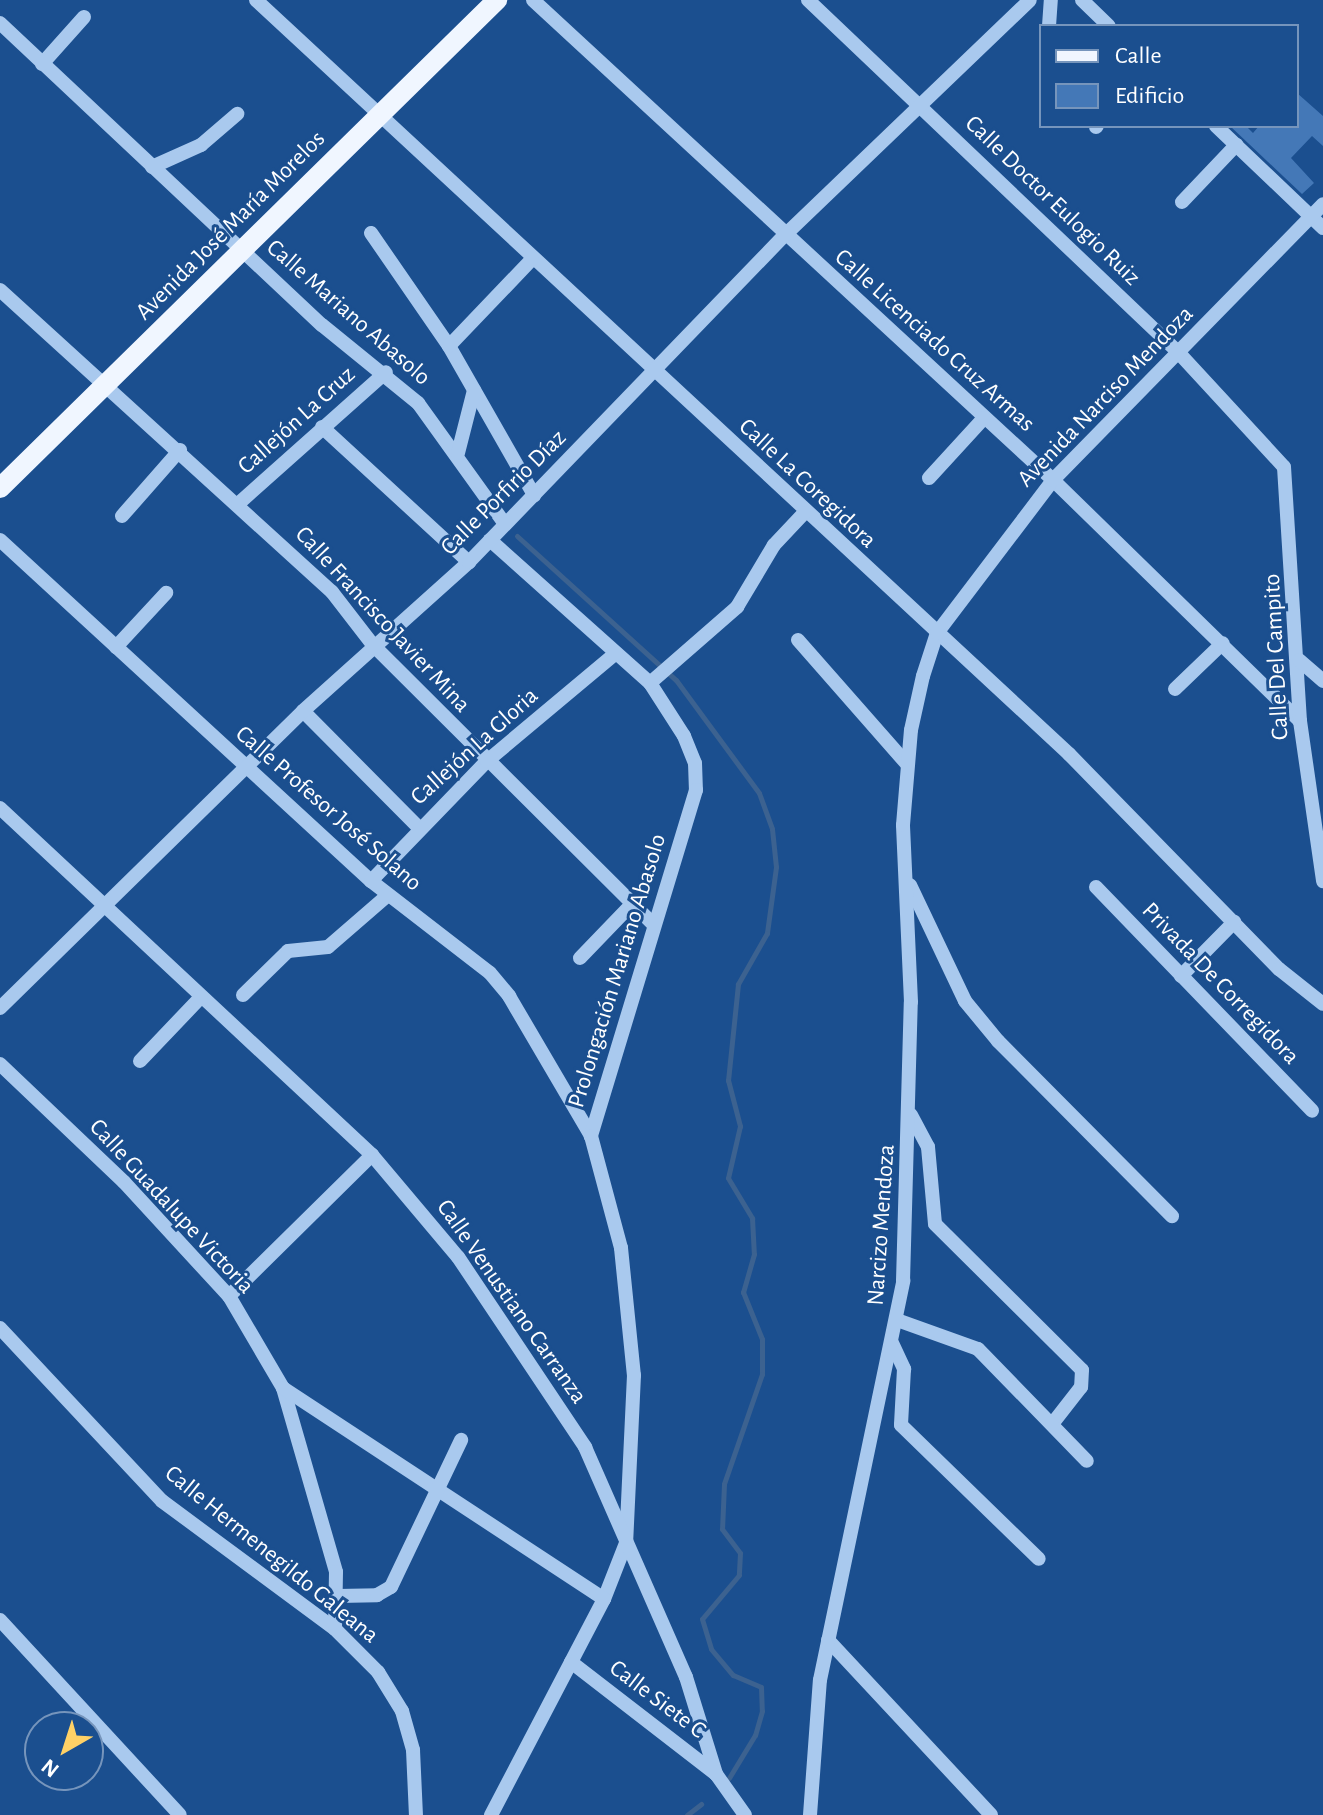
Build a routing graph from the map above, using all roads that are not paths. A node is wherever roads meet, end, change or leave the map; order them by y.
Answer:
1 (256, 0) edge
2 (497, 0) edge
3 (533, 0) edge
4 (808, 0) edge
5 (1030, 0) edge
6 (1051, 0) edge
7 (1082, 0) edge
8 (84, 17) dead end
9 (0, 23) edge
10 (1049, 24) edge
11 (1107, 24) edge
12 (42, 64) junction
13 (919, 104) junction
14 (237, 114) dead end
15 (380, 115) junction
16 (1218, 128) edge
17 (1236, 145) junction
18 (152, 167) junction
19 (1182, 202) dead end
20 (1323, 204) edge
21 (1309, 217) junction
22 (1323, 228) edge
23 (371, 233) dead end
24 (785, 235) junction
25 (242, 251) junction
26 (532, 259) junction
27 (0, 290) edge
28 (449, 346) junction
29 (1178, 352) junction
30 (654, 371) junction
31 (386, 372) junction
32 (107, 387) junction
33 (474, 390) junction
34 (984, 418) junction
35 (322, 427) junction
36 (1260, 439) joint
37 (180, 450) junction
38 (458, 453) junction
39 (929, 478) dead end
40 (1053, 480) junction
41 (0, 488) edge
42 (534, 495) junction
43 (238, 504) junction
44 (804, 513) junction
45 (122, 516) dead end
46 (505, 524) junction
47 (0, 540) edge
48 (490, 540) junction
49 (469, 562) junction
50 (166, 593) dead end
51 (937, 633) junction
52 (798, 640) dead end
53 (1223, 643) junction
54 (373, 645) junction
55 (116, 647) junction
56 (616, 653) junction
57 (1299, 660) junction
58 (655, 679) junction
59 (1323, 681) edge
60 (1175, 689) dead end
61 (303, 711) junction
62 (1300, 721) junction
63 (487, 761) junction
64 (907, 764) junction
65 (245, 767) junction
66 (0, 809) edge
67 (419, 828) junction
68 (907, 877) junction
69 (371, 881) junction
70 (1323, 881) edge
71 (1096, 887) dead end
72 (388, 895) junction
73 (633, 903) junction
74 (104, 907) junction
75 (1234, 922) junction
76 (653, 924) junction
77 (580, 958) dead end
78 (1181, 976) junction
79 (243, 995) dead end
80 (201, 997) junction
81 (1323, 1004) edge
82 (0, 1008) edge
83 (140, 1061) dead end
84 (0, 1064) edge
85 (1312, 1111) dead end
86 (911, 1114) junction
87 (591, 1136) junction
88 (372, 1155) junction
89 (1172, 1216) dead end
90 (229, 1296) junction
91 (897, 1320) junction
92 (0, 1328) edge
93 (892, 1343) junction
94 (283, 1388) junction
95 (1053, 1423) junction
96 (461, 1440) dead end
97 (1087, 1461) dead end
98 (438, 1490) junction
99 (626, 1543) junction
100 (1039, 1559) dead end
101 (338, 1596) junction
102 (604, 1599) junction
103 (0, 1620) edge
104 (335, 1629) junction
105 (828, 1640) junction
106 (571, 1662) junction
107 (716, 1774) junction
108 (180, 1815) edge
109 (416, 1815) edge
110 (491, 1815) edge
111 (745, 1815) edge
112 (810, 1815) edge
113 (991, 1815) edge

1 - 15 street, Calle La Coregidora
2 - 15 main road, Avenida José María Morelos
3 - 24 street, Calle Licenciado Cruz Armas
4 - 13 street, Calle Doctor Eulogio Ruiz
5 - 13 street, Calle Porfirio Díaz
6 - 10 street
7 - 11 street
8 - 12 street
9 - 12 street, Calle Mariano Abasolo
12 - 18 street, Calle Mariano Abasolo
13 - 24 street, Calle Porfirio Díaz
13 - 29 street, Calle Doctor Eulogio Ruiz
14 - 18 street
15 - 25 main road, Avenida José María Morelos
15 - 26 street, Calle La Coregidora
16 - 17 street
17 - 19 street
17 - 21 street
18 - 25 street, Calle Mariano Abasolo
20 - 21 street, Avenida Narciso Mendoza
21 - 22 street
21 - 29 street, Avenida Narciso Mendoza
23 - 28 street
24 - 30 street, Calle Porfirio Díaz
24 - 34 street, Calle Licenciado Cruz Armas
25 - 31 street, Calle Mariano Abasolo
25 - 32 main road, Avenida José María Morelos
26 - 28 street
26 - 30 street, Calle La Coregidora
27 - 32 street, Calle Francisco Javier Mina
28 - 33 street
29 - 36 street, Calle Doctor Eulogio Ruiz
29 - 40 street, Avenida Narciso Mendoza
30 - 42 street, Calle Porfirio Díaz
30 - 44 street, Calle La Coregidora
31 - 35 street, Callejón La Cruz
31 - 38 street, Calle Mariano Abasolo
32 - 37 street, Calle Francisco Javier Mina
32 - 41 main road, Avenida José María Morelos
33 - 38 street
33 - 42 street
34 - 39 street
34 - 40 street, Calle Licenciado Cruz Armas
35 - 43 street, Callejón La Cruz
35 - 49 street
36 - 57 street, Calle Del Campito
37 - 43 street, Calle Francisco Javier Mina
37 - 45 street
38 - 46 street, Calle Mariano Abasolo
40 - 51 street, Avenida Narciso Mendoza
40 - 53 street, Calle Licenciado Cruz Armas
42 - 46 street, Calle Porfirio Díaz
43 - 54 street, Calle Francisco Javier Mina
44 - 51 street, Calle La Coregidora
44 - 58 street
46 - 48 street, Calle Porfirio Díaz
47 - 55 street, Calle Profesor José Solano
48 - 49 street, Calle Porfirio Díaz
48 - 56 street, Prolongación Mariano Abasolo
49 - 54 street, Calle Porfirio Díaz
50 - 55 street
51 - 64 street, Narcizo Mendoza
51 - 75 street, Calle La Coregidora
52 - 64 street
53 - 60 street
53 - 62 street, Calle Licenciado Cruz Armas
54 - 61 street, Calle Porfirio Díaz
54 - 63 street, Calle Francisco Javier Mina
55 - 65 street, Calle Profesor José Solano
56 - 58 street, Prolongación Mariano Abasolo
56 - 63 street, Callejón La Gloria
57 - 59 street
57 - 62 street, Calle Del Campito
58 - 76 street, Prolongación Mariano Abasolo
61 - 65 street, Calle Porfirio Díaz
61 - 67 street
62 - 70 street, Calle Del Campito
63 - 67 street, Callejón La Gloria
63 - 73 street, Calle Francisco Javier Mina
64 - 68 street, Narcizo Mendoza
65 - 69 street, Calle Profesor José Solano
65 - 74 street, Calle Porfirio Díaz
66 - 74 street, Calle Venustiano Carranza
67 - 69 street, Callejón La Gloria
68 - 86 street, Narcizo Mendoza
68 - 89 street
69 - 72 street, Calle Profesor José Solano
71 - 78 street, Privada De Corregidora
72 - 79 street
72 - 87 street, Calle Profesor José Solano
73 - 76 street, Calle Francisco Javier Mina
73 - 77 street
74 - 80 street, Calle Venustiano Carranza
74 - 82 street, Calle Porfirio Díaz
75 - 78 street
75 - 81 street, Calle La Coregidora
76 - 87 street, Prolongación Mariano Abasolo
78 - 85 street, Privada De Corregidora
80 - 83 street
80 - 88 street, Calle Venustiano Carranza
84 - 90 street, Calle Guadalupe Victoria
86 - 91 street, Narcizo Mendoza
86 - 95 street
87 - 99 street, Prolongación Mariano Abasolo
88 - 90 street
88 - 99 street, Calle Venustiano Carranza
90 - 94 street, Calle Guadalupe Victoria
91 - 93 street, Narcizo Mendoza
91 - 95 street
92 - 104 street, Calle Hermenegildo Galeana
93 - 100 street
93 - 105 street, Narcizo Mendoza
94 - 98 street
94 - 101 street, Calle Guadalupe Victoria
95 - 97 street
96 - 98 street
98 - 101 street
98 - 102 street
99 - 102 street
99 - 107 street, Calle Venustiano Carranza
101 - 104 street, Calle Guadalupe Victoria
102 - 106 street
103 - 108 street
104 - 109 street, Calle Hermenegildo Galeana
105 - 112 street, Narcizo Mendoza
105 - 113 street
106 - 107 street, Calle Siete C
106 - 110 street
107 - 111 street, Calle Venustiano Carranza

